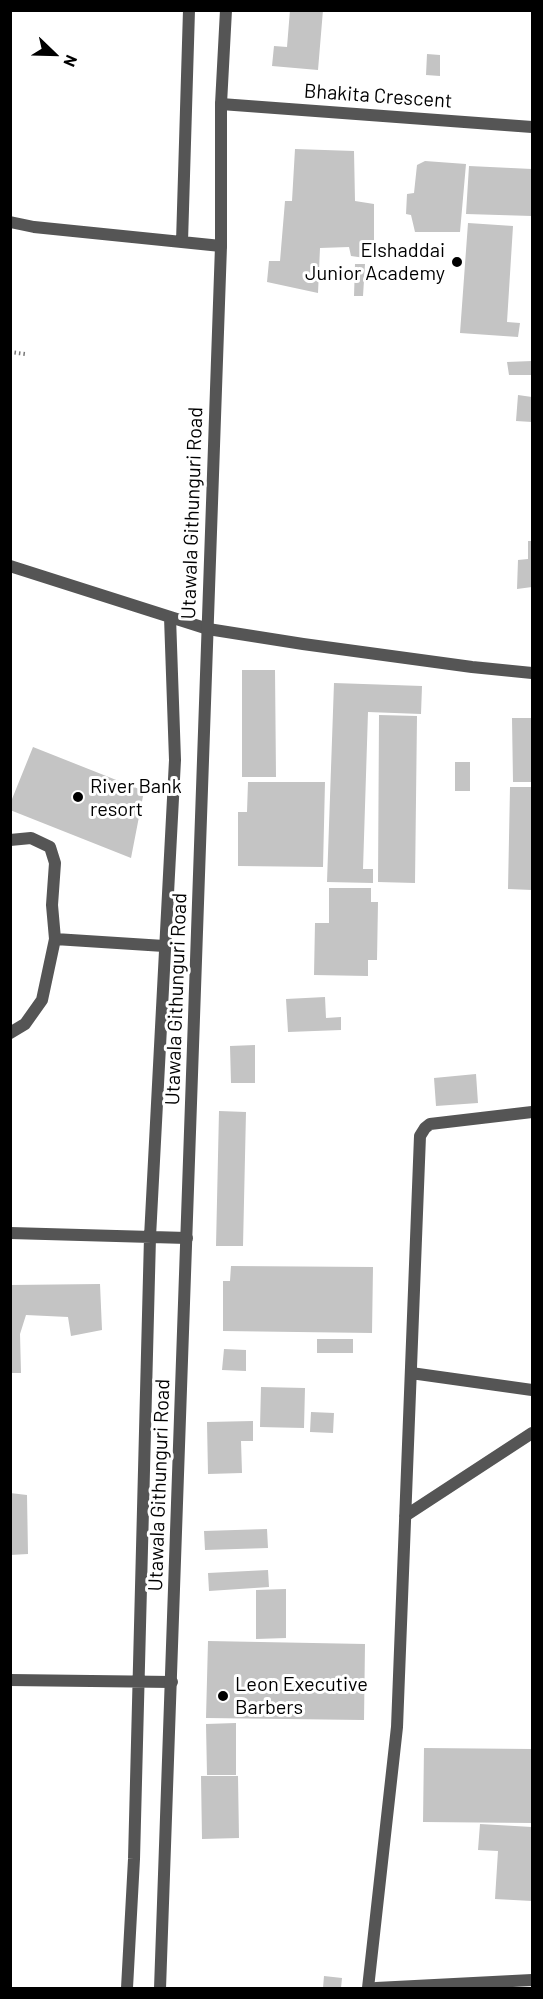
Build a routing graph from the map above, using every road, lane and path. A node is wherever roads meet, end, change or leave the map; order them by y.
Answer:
1 (189, 10) edge
2 (226, 10) edge
3 (221, 104) junction
4 (532, 127) edge
5 (10, 222) edge
6 (182, 242) junction
7 (221, 246) junction
8 (10, 352) edge
9 (25, 354) dead end
10 (10, 566) edge
11 (170, 617) junction
12 (208, 629) junction
13 (532, 673) edge
14 (10, 840) edge
15 (55, 939) junction
16 (164, 946) junction
17 (10, 1033) edge
18 (532, 1112) edge
19 (10, 1233) edge
20 (150, 1237) junction
21 (187, 1238) junction
22 (411, 1373) junction
23 (532, 1390) edge
24 (532, 1433) edge
25 (405, 1516) junction
26 (10, 1680) edge
27 (138, 1682) junction
28 (172, 1682) junction
29 (532, 1980) edge
30 (128, 1989) edge
31 (160, 1989) edge
32 (368, 1989) edge
33 (376, 1989) edge

1 - 6 street
2 - 3 street, Utawala Githunguri Road
3 - 4 street, Bhakita Crescent
3 - 7 street, Utawala Githunguri Road
5 - 6 street
6 - 7 street
7 - 12 street, Utawala Githunguri Road
8 - 9 path
10 - 11 street
11 - 12 street
11 - 16 street
12 - 13 street
12 - 21 street, Utawala Githunguri Road
14 - 15 street
15 - 16 street
15 - 17 street
16 - 20 street
18 - 22 street
19 - 20 street
20 - 21 street
20 - 27 street
21 - 28 street, Utawala Githunguri Road
22 - 23 street
22 - 25 street
24 - 25 street
25 - 32 street
26 - 27 street
27 - 28 street
27 - 30 street
28 - 31 street, Utawala Githunguri Road
29 - 33 street

